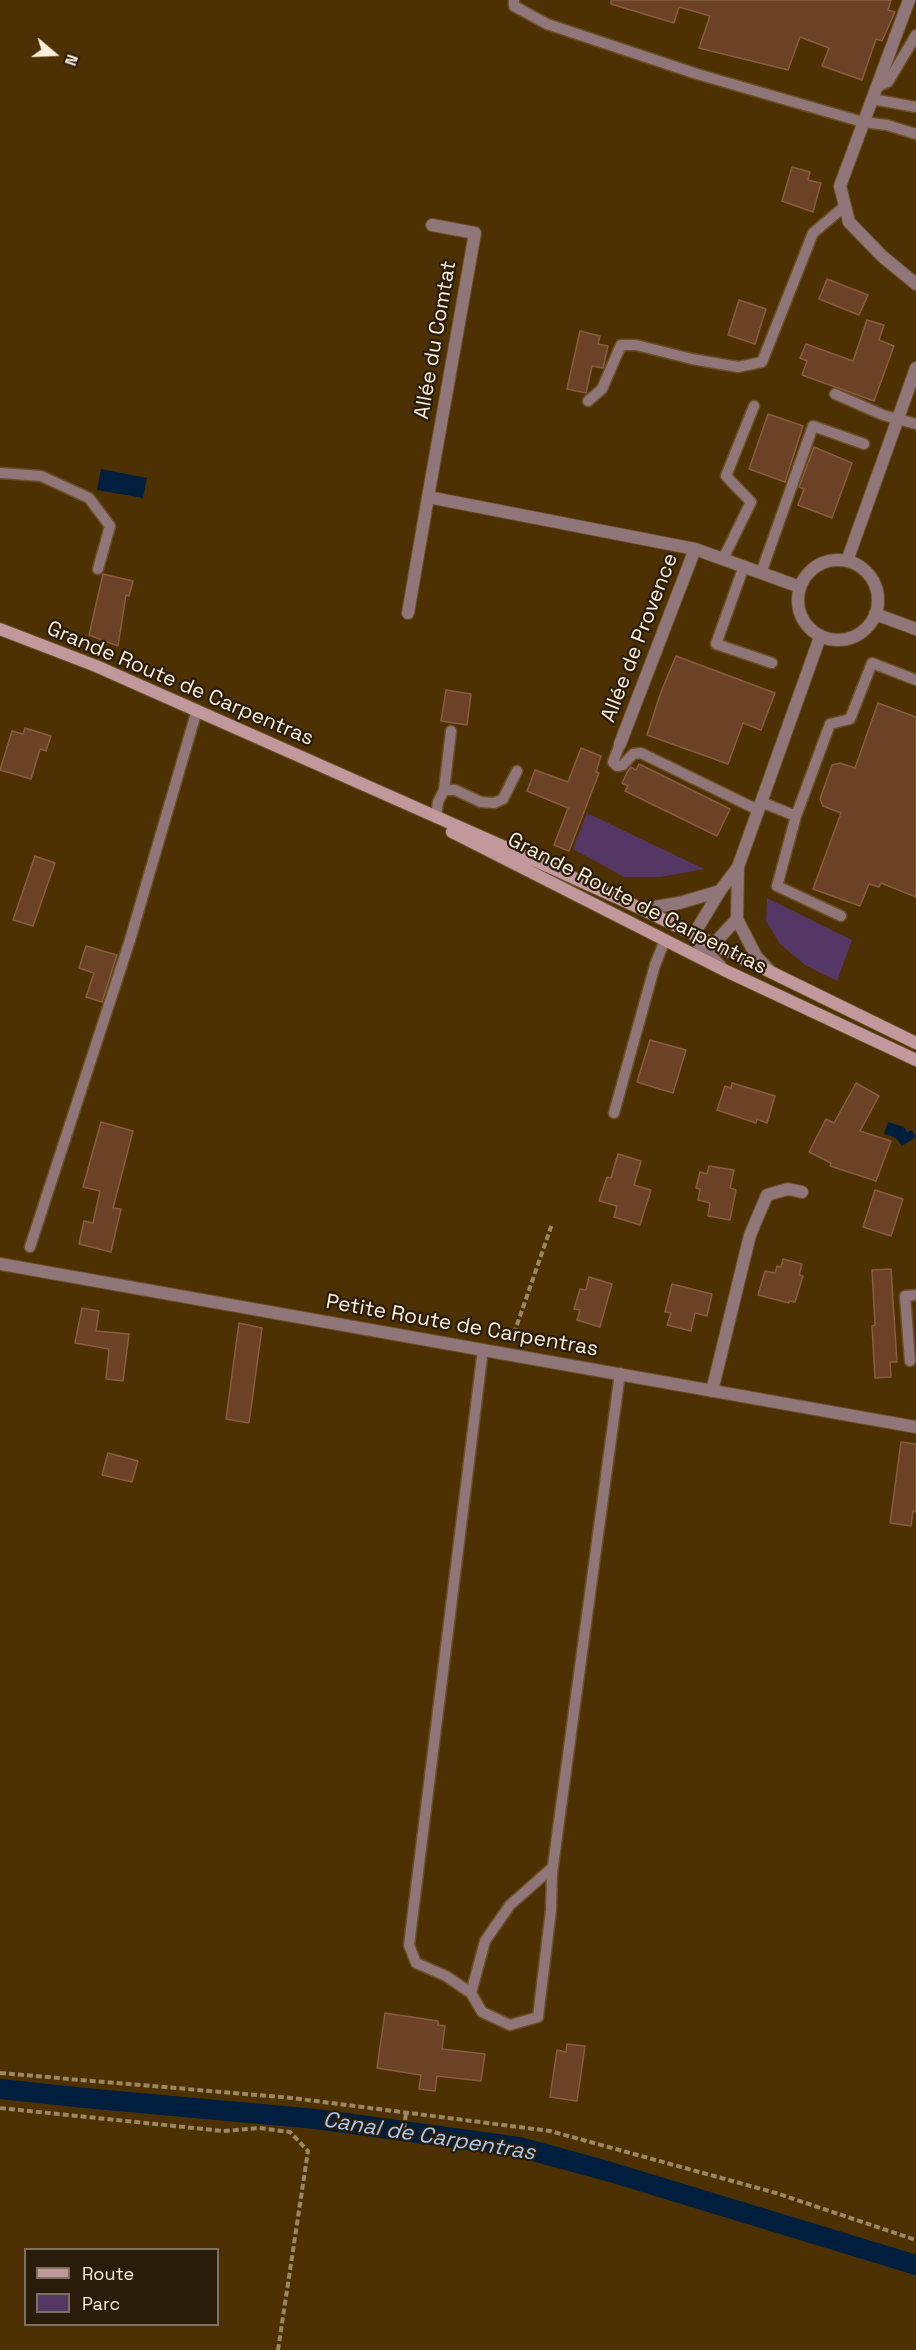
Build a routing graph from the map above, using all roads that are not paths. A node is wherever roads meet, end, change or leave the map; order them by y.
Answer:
1 (514, 0) edge
2 (909, 0) edge
3 (916, 35) edge
4 (874, 93) junction
5 (916, 107) edge
6 (863, 122) junction
7 (916, 134) edge
8 (845, 206) junction
9 (432, 225) dead end
10 (916, 284) edge
11 (916, 368) edge
12 (835, 394) dead end
13 (588, 401) dead end
14 (754, 406) dead end
15 (898, 418) junction
16 (916, 424) edge
17 (864, 444) dead end
18 (0, 473) edge
19 (428, 497) junction
20 (695, 549) junction
21 (723, 559) junction
22 (847, 561) junction
23 (744, 566) junction
24 (98, 569) dead end
25 (761, 573) junction
26 (800, 587) junction
27 (408, 613) dead end
28 (876, 614) junction
29 (0, 628) edge
30 (916, 629) edge
31 (820, 637) junction
32 (772, 663) dead end
33 (916, 680) edge
34 (197, 711) junction
35 (451, 731) dead end
36 (620, 744) joint
37 (517, 771) dead end
38 (344, 777) junction
39 (444, 790) junction
40 (760, 806) junction
41 (796, 816) junction
42 (436, 817) junction
43 (738, 867) junction
44 (720, 891) junction
45 (642, 909) junction
46 (841, 916) dead end
47 (737, 919) junction
48 (641, 928) junction
49 (695, 936) junction
50 (665, 940) junction
51 (710, 949) junction
52 (724, 970) junction
53 (772, 973) junction
54 (916, 1043) edge
55 (916, 1060) edge
56 (614, 1113) dead end
57 (802, 1192) dead end
58 (30, 1247) dead end
59 (0, 1264) edge
60 (916, 1295) edge
61 (483, 1349) junction
62 (910, 1360) dead end
63 (620, 1373) junction
64 (712, 1391) junction
65 (916, 1427) edge
66 (553, 1866) junction
67 (471, 1993) junction

1 - 6 lane
2 - 4 street
3 - 4 lane
4 - 5 lane
4 - 6 street
6 - 7 lane
6 - 8 street
8 - 10 street
8 - 13 lane
9 - 19 street, Allée du Comtat
11 - 15 street
12 - 15 lane
14 - 21 lane
15 - 16 lane
15 - 22 street
17 - 25 lane
18 - 24 lane
19 - 20 street
19 - 27 street, Allée du Comtat
20 - 21 street, Allée de Provence
20 - 36 street, Allée de Provence
21 - 23 street, Allée de Provence
22 - 26 street
22 - 28 street
23 - 25 street, Allée de Provence
23 - 32 lane
25 - 26 street, Allée de Provence
26 - 31 street
28 - 30 street
28 - 31 street
29 - 34 main road, Grande Route de Carpentras
31 - 40 street
33 - 41 lane
34 - 38 main road, Grande Route de Carpentras
34 - 58 lane
35 - 39 lane
36 - 40 lane
37 - 39 lane
38 - 42 main road, Grande Route de Carpentras
38 - 48 main road, Grande Route de Carpentras
39 - 42 lane
40 - 41 lane
40 - 43 street
41 - 46 lane
42 - 45 main road, Grande Route de Carpentras
43 - 44 street
43 - 47 street
44 - 45 street
44 - 49 street
45 - 49 main road, Grande Route de Carpentras
47 - 51 street
47 - 53 street
48 - 50 main road, Grande Route de Carpentras
48 - 51 street
49 - 51 main road, Grande Route de Carpentras
50 - 52 main road, Grande Route de Carpentras
50 - 56 lane
51 - 52 street
51 - 53 main road, Grande Route de Carpentras
52 - 55 main road, Grande Route de Carpentras
53 - 54 main road, Grande Route de Carpentras
57 - 64 street
59 - 61 street, Petite Route de Carpentras
60 - 62 lane
61 - 63 street, Petite Route de Carpentras
61 - 67 lane
63 - 64 street, Petite Route de Carpentras
63 - 66 lane
64 - 65 street, Petite Route de Carpentras
66 - 67 lane
66 - 67 lane

